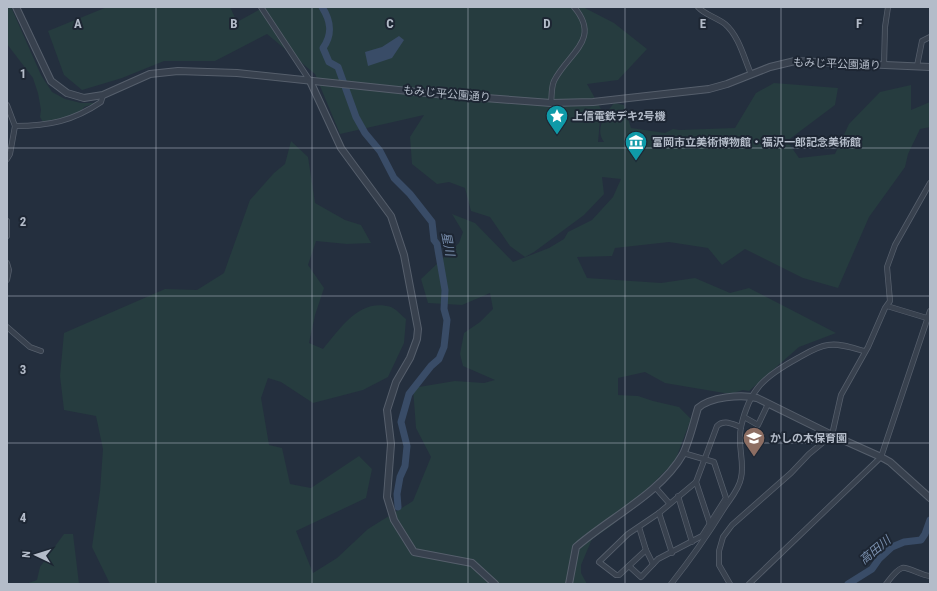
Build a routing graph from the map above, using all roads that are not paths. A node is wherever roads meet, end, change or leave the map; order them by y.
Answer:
1 (16, 7) edge
2 (261, 7) edge
3 (574, 7) edge
4 (698, 7) edge
5 (888, 7) edge
6 (930, 37) edge
7 (884, 65) junction
8 (917, 66) junction
9 (930, 67) edge
10 (751, 74) junction
11 (310, 81) junction
12 (103, 96) junction
13 (551, 103) junction
14 (7, 104) edge
15 (15, 126) junction
16 (7, 159) edge
17 (930, 183) edge
18 (7, 221) edge
19 (7, 236) edge
20 (7, 263) edge
21 (7, 280) edge
22 (887, 306) junction
23 (930, 311) edge
24 (929, 319) edge
25 (7, 327) edge
26 (41, 351) dead end
27 (864, 351) junction
28 (751, 396) junction
29 (768, 404) junction
30 (744, 417) junction
31 (741, 427) junction
32 (832, 435) junction
33 (683, 453) junction
34 (881, 457) junction
35 (705, 458) junction
36 (696, 482) junction
37 (655, 486) junction
38 (678, 496) junction
39 (930, 498) edge
40 (669, 503) junction
41 (659, 513) junction
42 (710, 524) junction
43 (639, 527) junction
44 (692, 542) junction
45 (646, 550) junction
46 (672, 552) junction
47 (653, 564) junction
48 (628, 566) junction
49 (930, 576) edge
50 (494, 584) edge
51 (569, 584) edge
52 (671, 584) edge
53 (730, 584) edge
54 (749, 584) edge
55 (886, 584) edge

1 - 12 street, もみじ平公園通り
2 - 11 street
3 - 13 street
4 - 10 street
5 - 7 street
6 - 8 street
7 - 8 street, もみじ平公園通り
7 - 10 street, もみじ平公園通り
8 - 9 street, もみじ平公園通り
10 - 13 street, もみじ平公園通り
11 - 12 street, もみじ平公園通り
11 - 13 street, もみじ平公園通り
11 - 50 street
12 - 15 street
14 - 15 street
15 - 16 street
17 - 22 street
18 - 19 street
20 - 21 street
22 - 24 street
22 - 27 street
23 - 24 street
24 - 34 street
25 - 26 street
27 - 28 street
27 - 32 street
28 - 29 street
28 - 30 street
28 - 33 street
29 - 30 street
29 - 32 street
30 - 31 street
31 - 35 street
31 - 52 street
32 - 34 street
32 - 53 street
33 - 35 street
33 - 37 street
34 - 39 street
34 - 54 street
35 - 36 street
35 - 42 street
36 - 38 street
36 - 42 street
37 - 40 street
37 - 51 street
38 - 40 street
38 - 44 street
40 - 41 street
41 - 43 street
41 - 46 street
42 - 44 street
43 - 45 street
43 - 48 street
44 - 46 street
45 - 47 street
45 - 48 street
46 - 47 street
47 - 48 street
49 - 55 street

